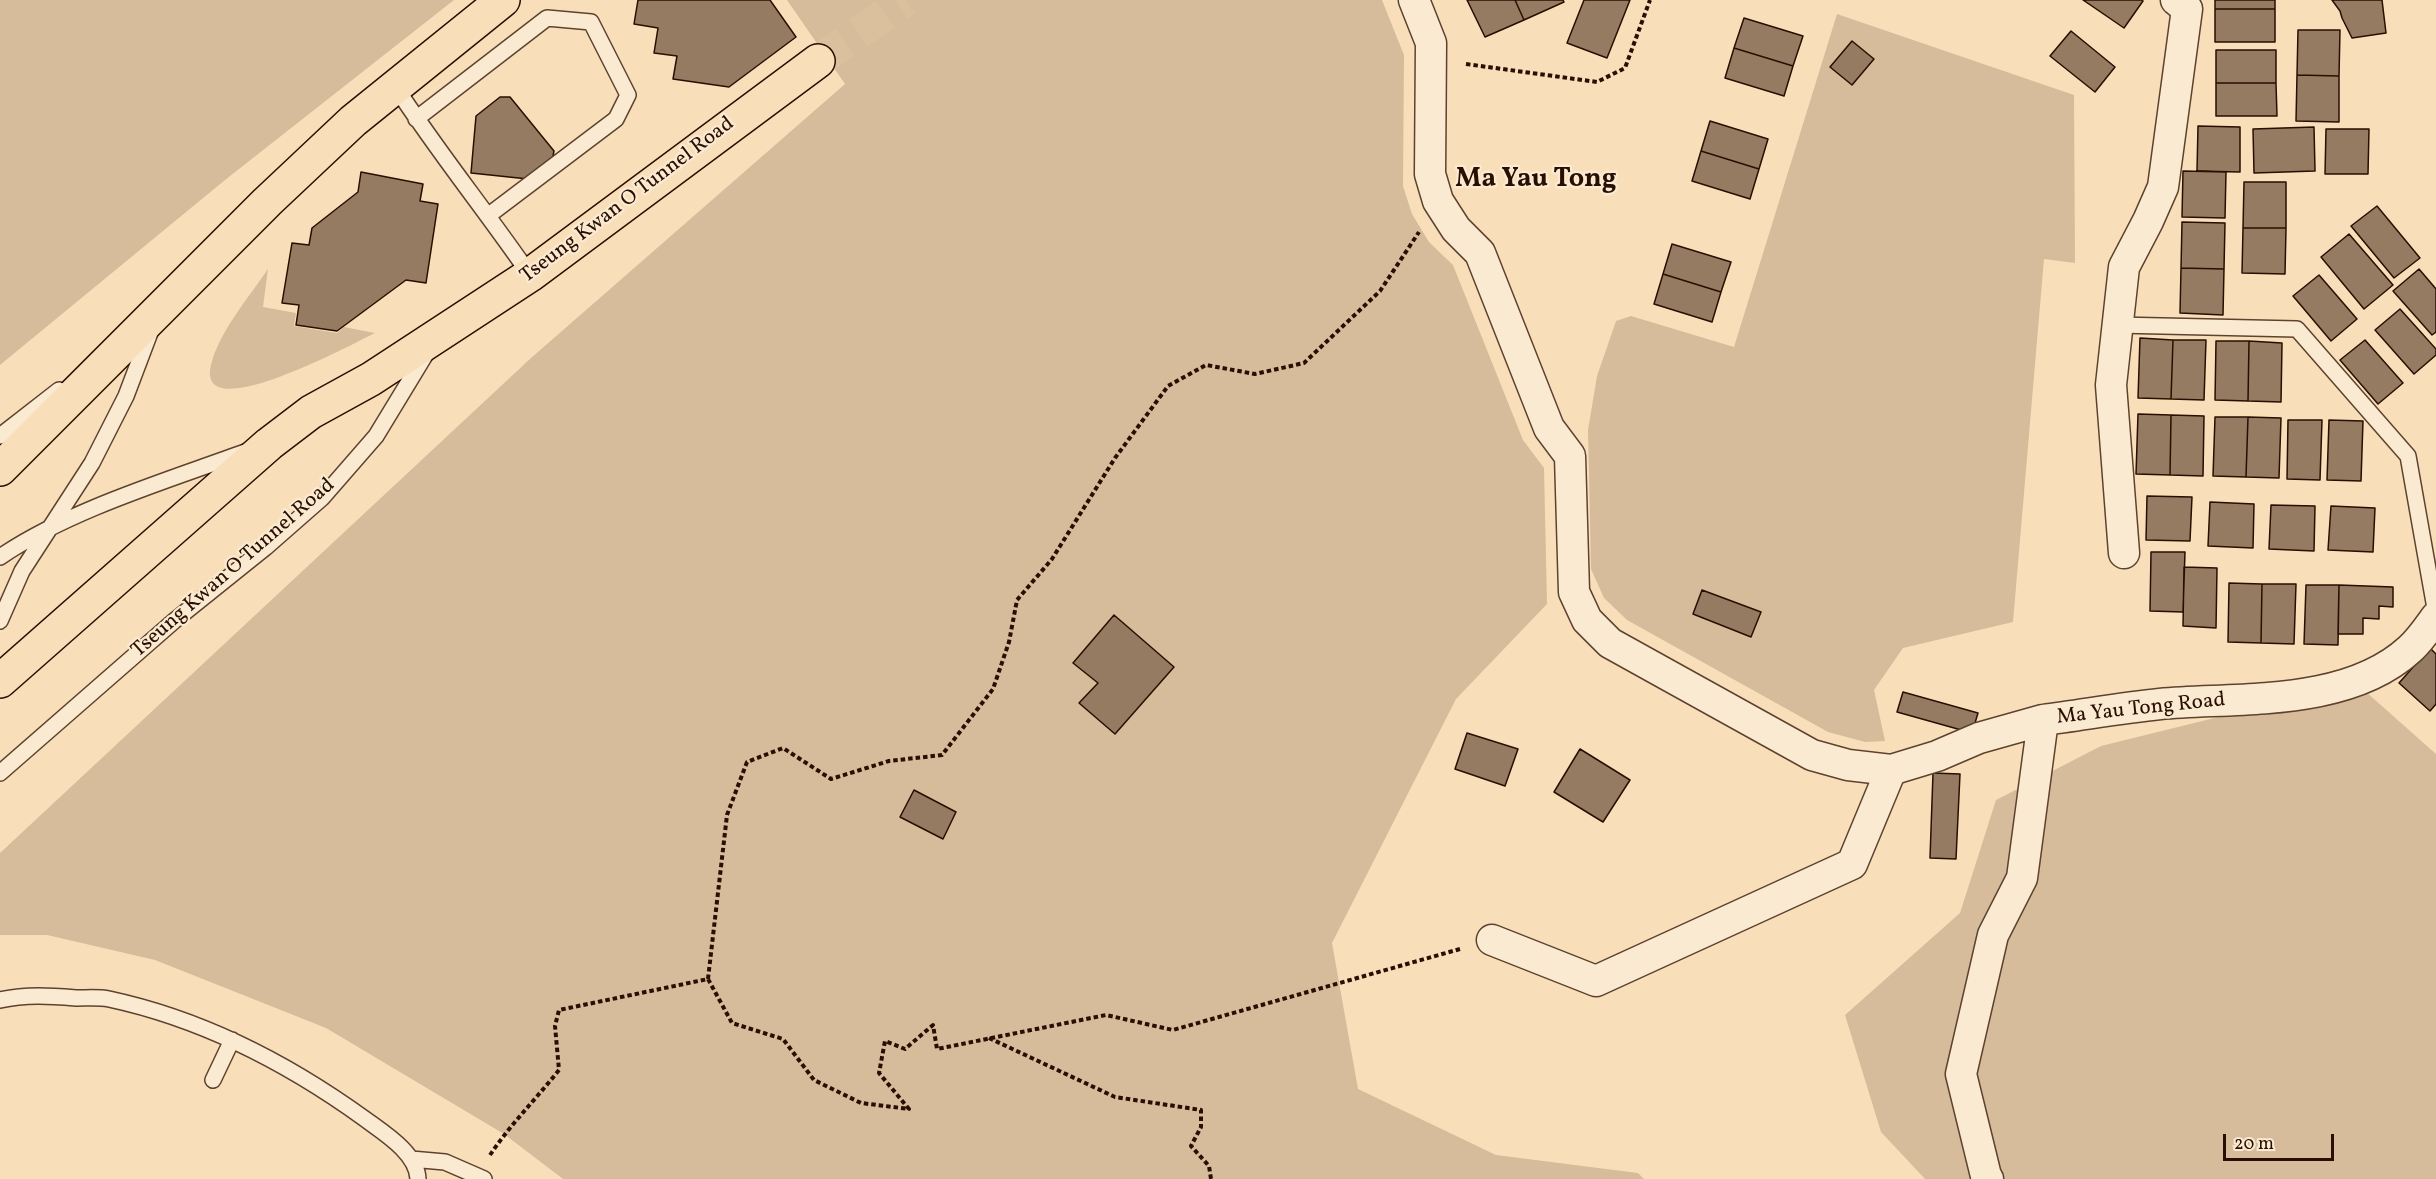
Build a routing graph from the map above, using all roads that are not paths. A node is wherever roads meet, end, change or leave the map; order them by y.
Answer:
1 (503, 0) edge
2 (1414, 0) edge
3 (2176, 0) edge
4 (818, 61) tunnel mouth
5 (395, 86) junction
6 (416, 119) junction
7 (489, 215) junction
8 (530, 275) junction
9 (157, 313) junction
10 (2117, 325) junction
11 (436, 336) junction
12 (0, 436) edge
13 (269, 444) junction
14 (0, 469) edge
15 (49, 530) junction
16 (2124, 553) dead end
17 (0, 557) edge
18 (22, 571) junction
19 (0, 593) edge
20 (2436, 615) edge
21 (0, 621) edge
22 (0, 681) edge
23 (2043, 720) junction
24 (1891, 770) junction
25 (0, 773) edge
26 (1492, 940) road end
27 (0, 1000) edge
28 (232, 1040) junction
29 (213, 1080) dead end
30 (411, 1158) junction
31 (480, 1177) edge
32 (418, 1179) edge
33 (1988, 1179) edge

1 - 5 highway
2 - 24 street
3 - 10 street
4 - 8 highway, Tseung Kwan O Tunnel Road
5 - 6 lane
5 - 9 highway
6 - 7 lane
6 - 7 lane
7 - 8 lane
8 - 11 highway, Tseung Kwan O Tunnel Road
9 - 12 lane
9 - 14 highway
9 - 15 lane
10 - 16 street
10 - 20 lane
11 - 13 highway, Tseung Kwan O Tunnel Road
11 - 25 lane, Tseung Kwan O Tunnel Road
13 - 15 lane
13 - 22 highway, Tseung Kwan O Tunnel Road
15 - 17 lane
15 - 18 lane
18 - 19 lane
18 - 21 lane
20 - 23 street, Ma Yau Tong Road
23 - 24 street
23 - 33 street, Ma Yau Tong Road
24 - 26 street
27 - 28 lane
28 - 29 lane
28 - 30 lane
30 - 31 lane
30 - 32 lane

